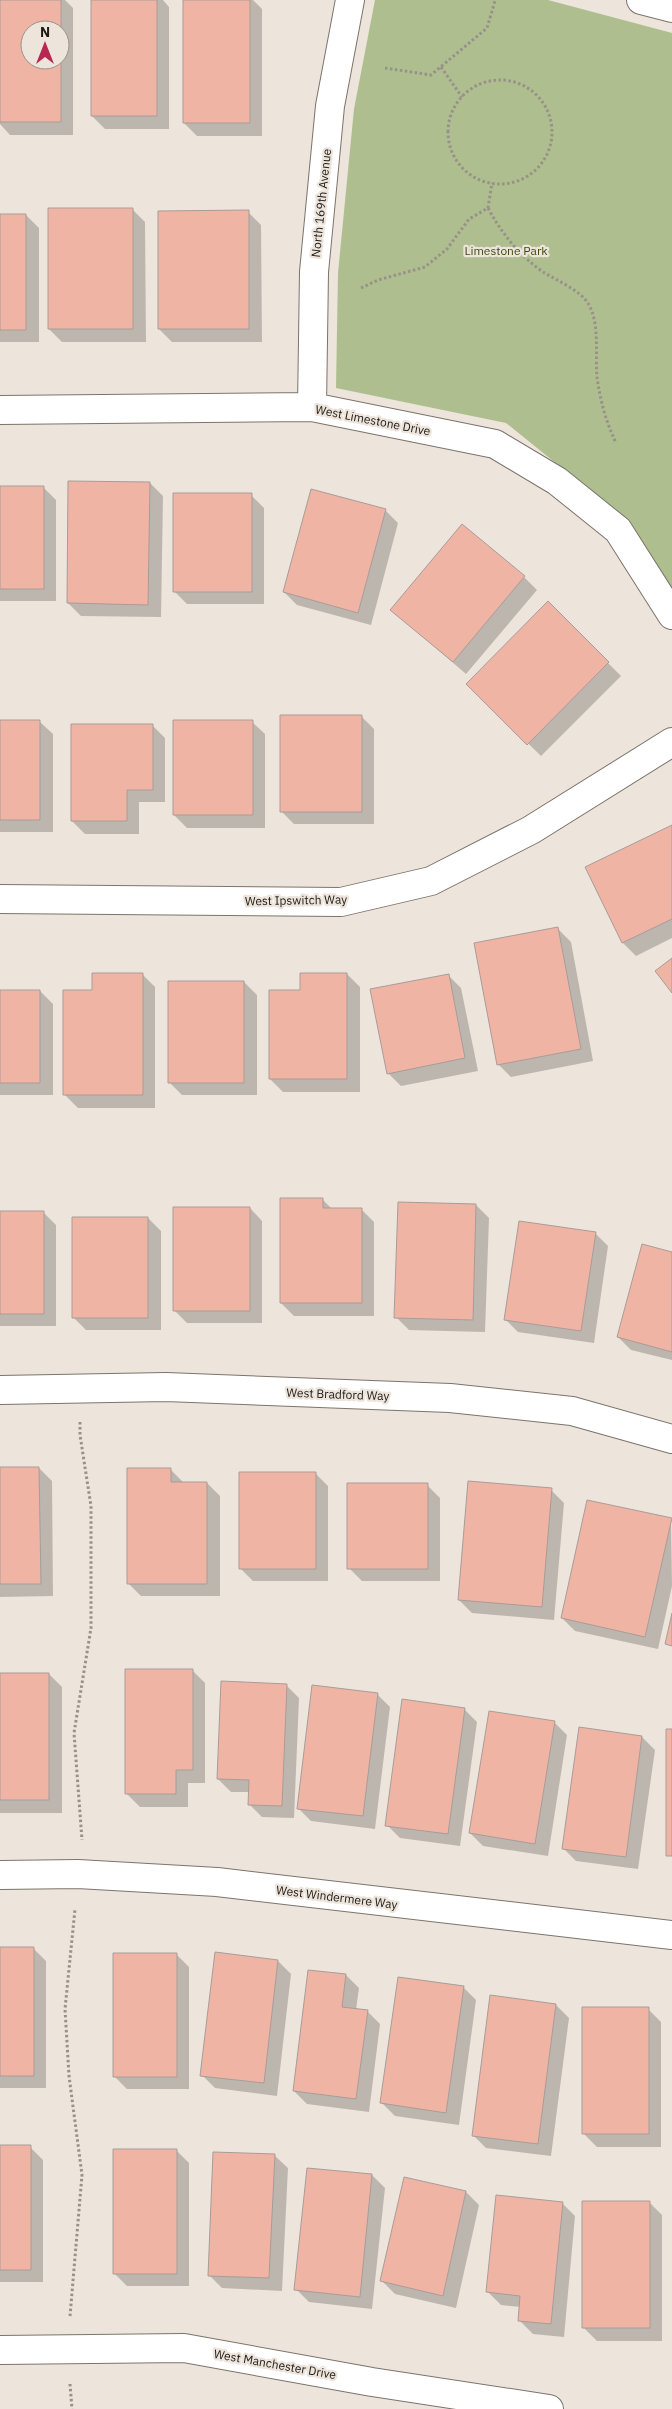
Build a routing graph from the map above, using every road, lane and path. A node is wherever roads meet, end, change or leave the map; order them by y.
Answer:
1 (350, 0) edge
2 (641, 0) edge
3 (495, 1) edge
4 (672, 8) edge
5 (441, 67) junction
6 (385, 68) dead end
7 (462, 97) junction
8 (492, 184) junction
9 (488, 208) junction
10 (361, 288) dead end
11 (312, 407) junction
12 (0, 410) edge
13 (616, 443) dead end
14 (672, 615) edge
15 (672, 742) edge
16 (0, 898) edge
17 (0, 1390) edge
18 (672, 1439) edge
19 (0, 1875) edge
20 (672, 1935) edge
21 (0, 2350) edge
22 (549, 2409) edge

1 - 11 street, North 169th Avenue
2 - 4 street
3 - 5 path
5 - 6 path
5 - 7 path
7 - 8 path
7 - 8 path
8 - 9 path
9 - 10 path
9 - 13 path
11 - 12 street, West Limestone Drive
11 - 14 street, West Limestone Drive
15 - 16 street, West Ipswitch Way
17 - 18 street, West Bradford Way
19 - 20 street, West Windermere Way
21 - 22 street, West Manchester Drive

